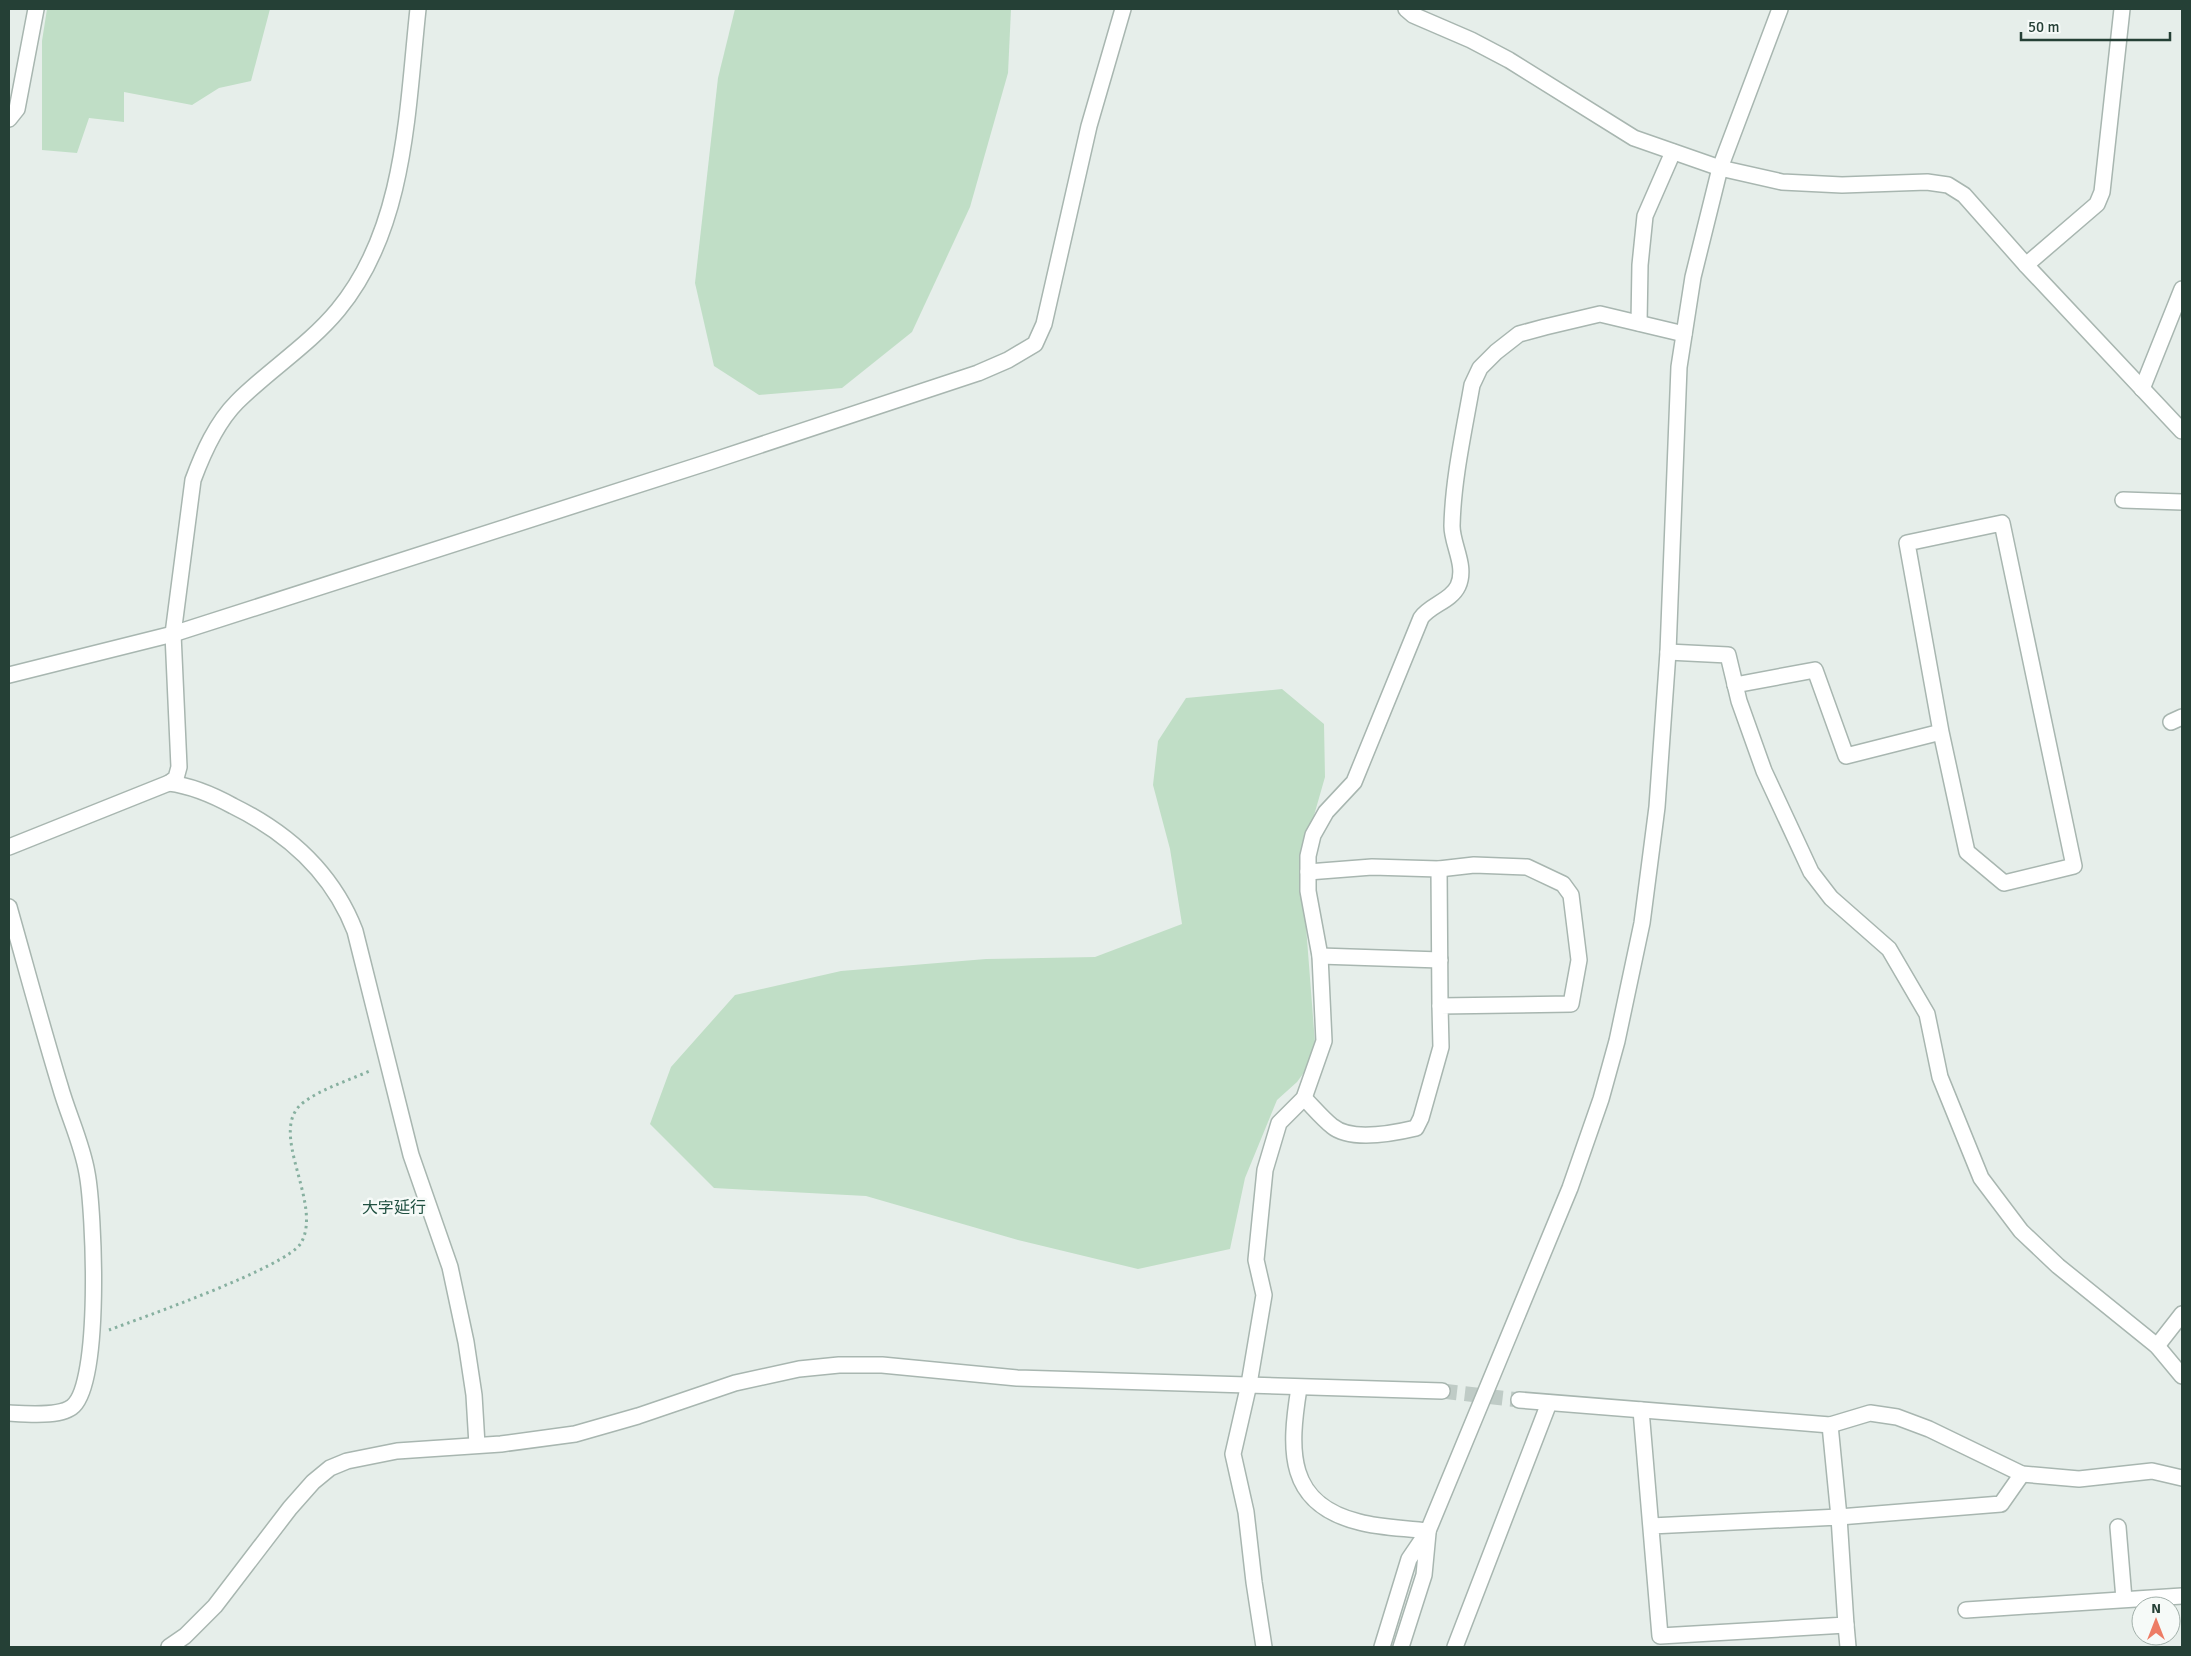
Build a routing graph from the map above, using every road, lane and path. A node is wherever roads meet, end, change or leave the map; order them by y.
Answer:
1 (36, 9) edge
2 (418, 9) edge
3 (1123, 9) edge
4 (1406, 9) edge
5 (1780, 9) edge
6 (2122, 9) edge
7 (9, 118) edge
8 (1673, 152) junction
9 (1720, 168) junction
10 (2026, 265) junction
11 (2182, 289) edge
12 (1639, 323) junction
13 (1684, 334) junction
14 (2142, 388) junction
15 (2182, 430) edge
16 (2123, 500) dead end
17 (2182, 502) edge
18 (173, 634) junction
19 (1668, 652) junction
20 (9, 675) edge
21 (1736, 685) junction
22 (1941, 732) junction
23 (170, 783) junction
24 (9, 847) edge
25 (1439, 869) junction
26 (1308, 872) junction
27 (9, 908) edge
28 (1320, 956) junction
29 (1440, 960) junction
30 (1440, 1006) junction
31 (387, 1063) junction
32 (1304, 1098) junction
33 (2182, 1314) edge
34 (92, 1336) junction
35 (2157, 1346) junction
36 (2182, 1376) edge
37 (1249, 1384) junction
38 (1299, 1388) junction
39 (1442, 1391) tunnel mouth
40 (1519, 1400) tunnel mouth
41 (1549, 1403) junction
42 (1641, 1410) junction
43 (9, 1413) edge
44 (1830, 1425) junction
45 (477, 1445) junction
46 (2022, 1474) junction
47 (2182, 1478) edge
48 (1839, 1517) junction
49 (1651, 1526) junction
50 (2118, 1527) dead end
51 (1428, 1531) junction
52 (2182, 1596) edge
53 (2124, 1600) junction
54 (1966, 1610) dead end
55 (1846, 1624) junction
56 (169, 1647) edge
57 (1264, 1647) edge
58 (1382, 1647) edge
59 (1400, 1647) edge
60 (1456, 1647) edge
61 (1848, 1647) edge

1 - 7 street
2 - 18 street
3 - 18 street
4 - 8 street
5 - 9 street
6 - 10 street
8 - 9 street
8 - 12 street
9 - 10 street
9 - 13 street
10 - 14 street
11 - 14 street
12 - 13 street
12 - 26 street
13 - 19 street
14 - 15 street
16 - 17 street
18 - 20 street
18 - 23 street
19 - 21 street
19 - 51 street
21 - 22 street
21 - 35 street
22 - 22 street
23 - 24 street
23 - 31 street
25 - 26 street
25 - 29 street
25 - 30 street
26 - 28 street
27 - 34 street
28 - 29 street
28 - 32 street
29 - 30 street
30 - 32 street
31 - 34 path
31 - 45 street
32 - 37 street
33 - 35 street
34 - 43 street
35 - 36 street
37 - 38 street
37 - 45 street
37 - 57 street
38 - 39 street
38 - 51 street
40 - 41 street
41 - 42 street
41 - 60 street
42 - 44 street
42 - 49 street
44 - 46 street
44 - 48 street
45 - 56 street
46 - 47 street
46 - 48 street
48 - 49 street
48 - 55 street
49 - 55 street
50 - 53 street
51 - 58 street
51 - 59 street
52 - 53 street
53 - 54 street
55 - 61 street

